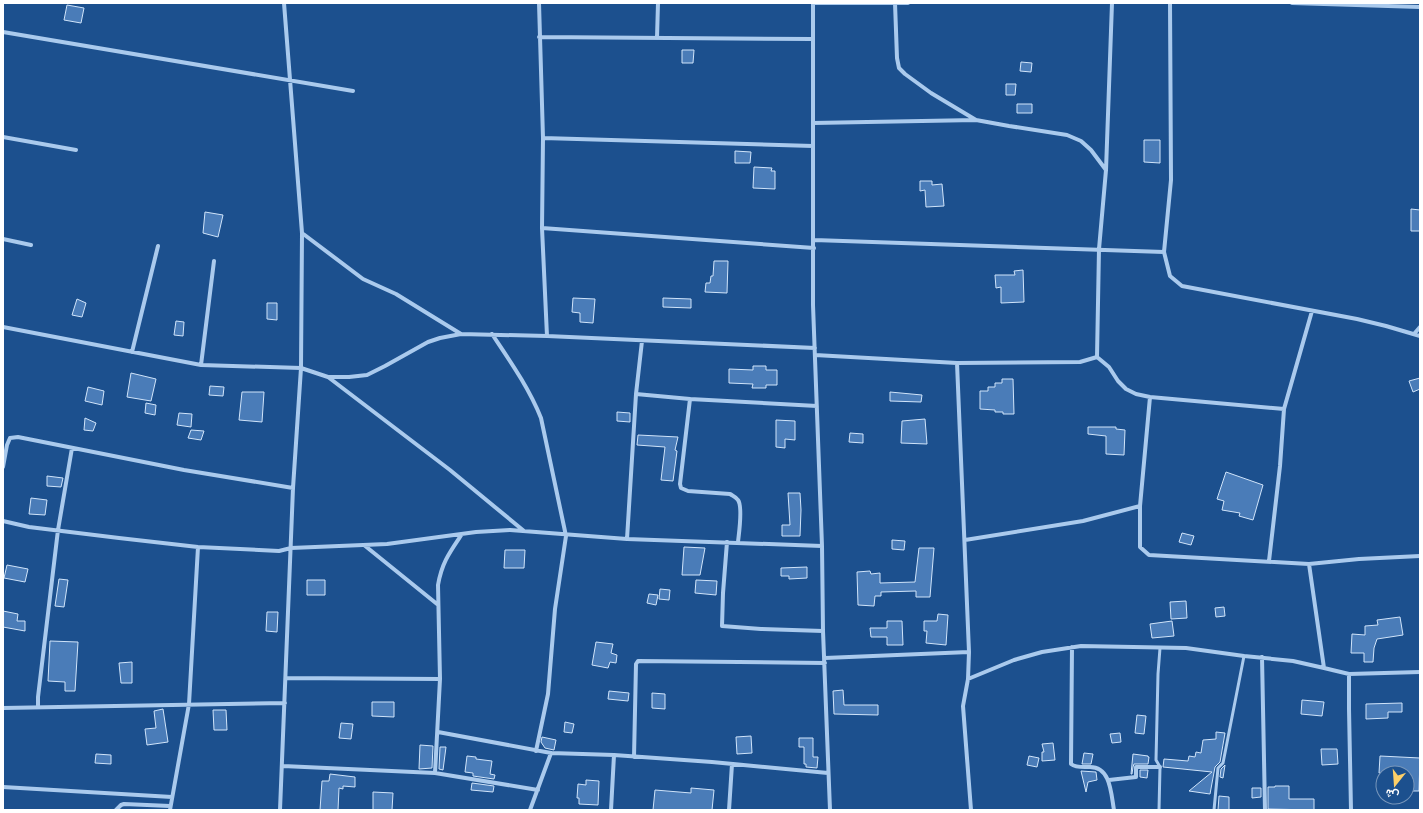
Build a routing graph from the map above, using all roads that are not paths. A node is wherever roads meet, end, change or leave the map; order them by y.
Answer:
1 (284, 3) edge
2 (539, 3) edge
3 (658, 3) edge
4 (813, 3) edge
5 (908, 3) edge
6 (1112, 3) edge
7 (1170, 3) edge
8 (1292, 3) edge
9 (895, 4) edge
10 (1420, 7) edge
11 (3, 32) edge
12 (539, 37) junction
13 (657, 38) junction
14 (812, 39) junction
15 (290, 80) junction
16 (353, 91) dead end
17 (976, 120) junction
18 (813, 123) junction
19 (3, 137) edge
20 (543, 138) junction
21 (813, 146) junction
22 (76, 150) dead end
23 (1106, 170) junction
24 (542, 228) junction
25 (302, 233) junction
26 (3, 239) edge
27 (814, 240) junction
28 (31, 245) dead end
29 (158, 246) dead end
30 (814, 248) junction
31 (1099, 249) junction
32 (1164, 252) junction
33 (214, 261) dead end
34 (1312, 312) junction
35 (3, 327) edge
36 (1420, 327) edge
37 (462, 334) junction
38 (492, 334) junction
39 (1414, 334) junction
40 (547, 336) junction
41 (1420, 336) edge
42 (642, 341) junction
43 (815, 348) junction
44 (132, 352) junction
45 (815, 354) junction
46 (1097, 357) junction
47 (957, 363) junction
48 (201, 365) junction
49 (301, 368) junction
50 (328, 377) junction
51 (636, 394) junction
52 (1150, 397) junction
53 (690, 399) junction
54 (817, 406) junction
55 (1284, 409) junction
56 (72, 448) junction
57 (3, 467) edge
58 (293, 488) junction
59 (1140, 506) junction
60 (3, 521) edge
61 (58, 530) junction
62 (524, 531) junction
63 (462, 534) junction
64 (566, 536) junction
65 (627, 540) junction
66 (965, 540) junction
67 (727, 542) junction
68 (738, 542) junction
69 (364, 545) junction
70 (822, 546) junction
71 (198, 547) junction
72 (291, 548) junction
73 (1420, 556) edge
74 (1269, 561) junction
75 (1309, 564) junction
76 (437, 604) junction
77 (823, 631) junction
78 (1072, 647) junction
79 (1160, 648) junction
80 (968, 652) junction
81 (1244, 656) junction
82 (1262, 657) junction
83 (825, 661) junction
84 (1324, 668) junction
85 (1420, 672) edge
86 (1349, 674) junction
87 (286, 678) junction
88 (440, 679) junction
89 (968, 679) junction
90 (285, 703) junction
91 (189, 704) junction
92 (38, 707) junction
93 (3, 708) edge
94 (438, 732) junction
95 (536, 751) junction
96 (551, 753) junction
97 (614, 755) junction
98 (634, 757) junction
99 (732, 764) junction
100 (283, 766) junction
101 (1160, 767) junction
102 (435, 773) junction
103 (828, 773) junction
104 (1109, 780) junction
105 (3, 787) edge
106 (538, 790) junction
107 (172, 797) junction
108 (170, 808) edge
109 (116, 810) edge
110 (280, 810) edge
111 (530, 810) edge
112 (611, 810) edge
113 (729, 810) edge
114 (830, 810) edge
115 (971, 810) edge
116 (1114, 810) edge
117 (1159, 810) edge
118 (1214, 810) edge
119 (1265, 810) edge
120 (1351, 810) edge

1 - 15 street
2 - 12 street
3 - 13 street
4 - 9 street
4 - 14 street
5 - 9 street
6 - 23 street
7 - 32 street
8 - 10 street
9 - 17 street
11 - 15 street
12 - 13 street
12 - 20 street
13 - 14 street
14 - 18 street
15 - 16 street
15 - 25 street
17 - 18 street
17 - 23 street
18 - 21 street
19 - 22 street
20 - 21 street
20 - 24 street
21 - 27 street
23 - 31 street
24 - 30 street
24 - 40 street
25 - 37 street
25 - 49 street
26 - 28 street
27 - 30 street
27 - 31 street
29 - 44 street
30 - 43 street
31 - 32 street
31 - 46 street
32 - 34 street
33 - 48 street
34 - 39 street
34 - 55 street
35 - 44 street
36 - 39 street
37 - 38 street
37 - 50 street
38 - 40 street
38 - 64 street
39 - 41 street
40 - 42 street
42 - 43 street
42 - 51 street
43 - 45 street
44 - 48 street
45 - 47 street
45 - 54 street
46 - 47 street
46 - 52 street
47 - 66 street
48 - 49 street
49 - 50 street
49 - 58 street
50 - 62 street
51 - 53 street
51 - 65 street
52 - 55 street
52 - 59 street
53 - 54 street
53 - 68 street
54 - 70 street
55 - 74 street
56 - 57 street
56 - 58 street
56 - 61 street
58 - 72 street
59 - 66 street
59 - 74 street
60 - 61 street
61 - 71 street
61 - 92 street
62 - 63 street
62 - 64 street
63 - 69 street
63 - 76 street
64 - 65 street
64 - 95 street
65 - 67 street
66 - 80 street
67 - 68 street
67 - 77 street
68 - 70 street
69 - 72 street
69 - 76 street
70 - 77 street
71 - 72 street
71 - 91 street
72 - 87 street
73 - 75 street
74 - 75 street
75 - 84 street
76 - 88 street
77 - 83 street
78 - 79 street
78 - 89 street
78 - 104 street
79 - 81 street
79 - 101 lane
80 - 83 street
80 - 89 street
81 - 82 street
81 - 118 lane
82 - 84 street
82 - 119 street
83 - 98 street
83 - 103 street
84 - 86 street
85 - 86 street
86 - 120 street
87 - 88 street
87 - 90 street
88 - 94 street
89 - 115 street
90 - 91 street
90 - 100 street
91 - 92 street
91 - 107 street
92 - 93 street
94 - 95 street
94 - 102 street
95 - 96 street
96 - 97 street
96 - 106 street
97 - 98 street
97 - 112 street
98 - 99 street
99 - 103 street
99 - 113 street
100 - 102 street
100 - 110 street
101 - 104 street
101 - 117 lane
102 - 106 street
103 - 114 street
104 - 116 street
105 - 107 street
106 - 111 street
107 - 108 street
108 - 109 street

